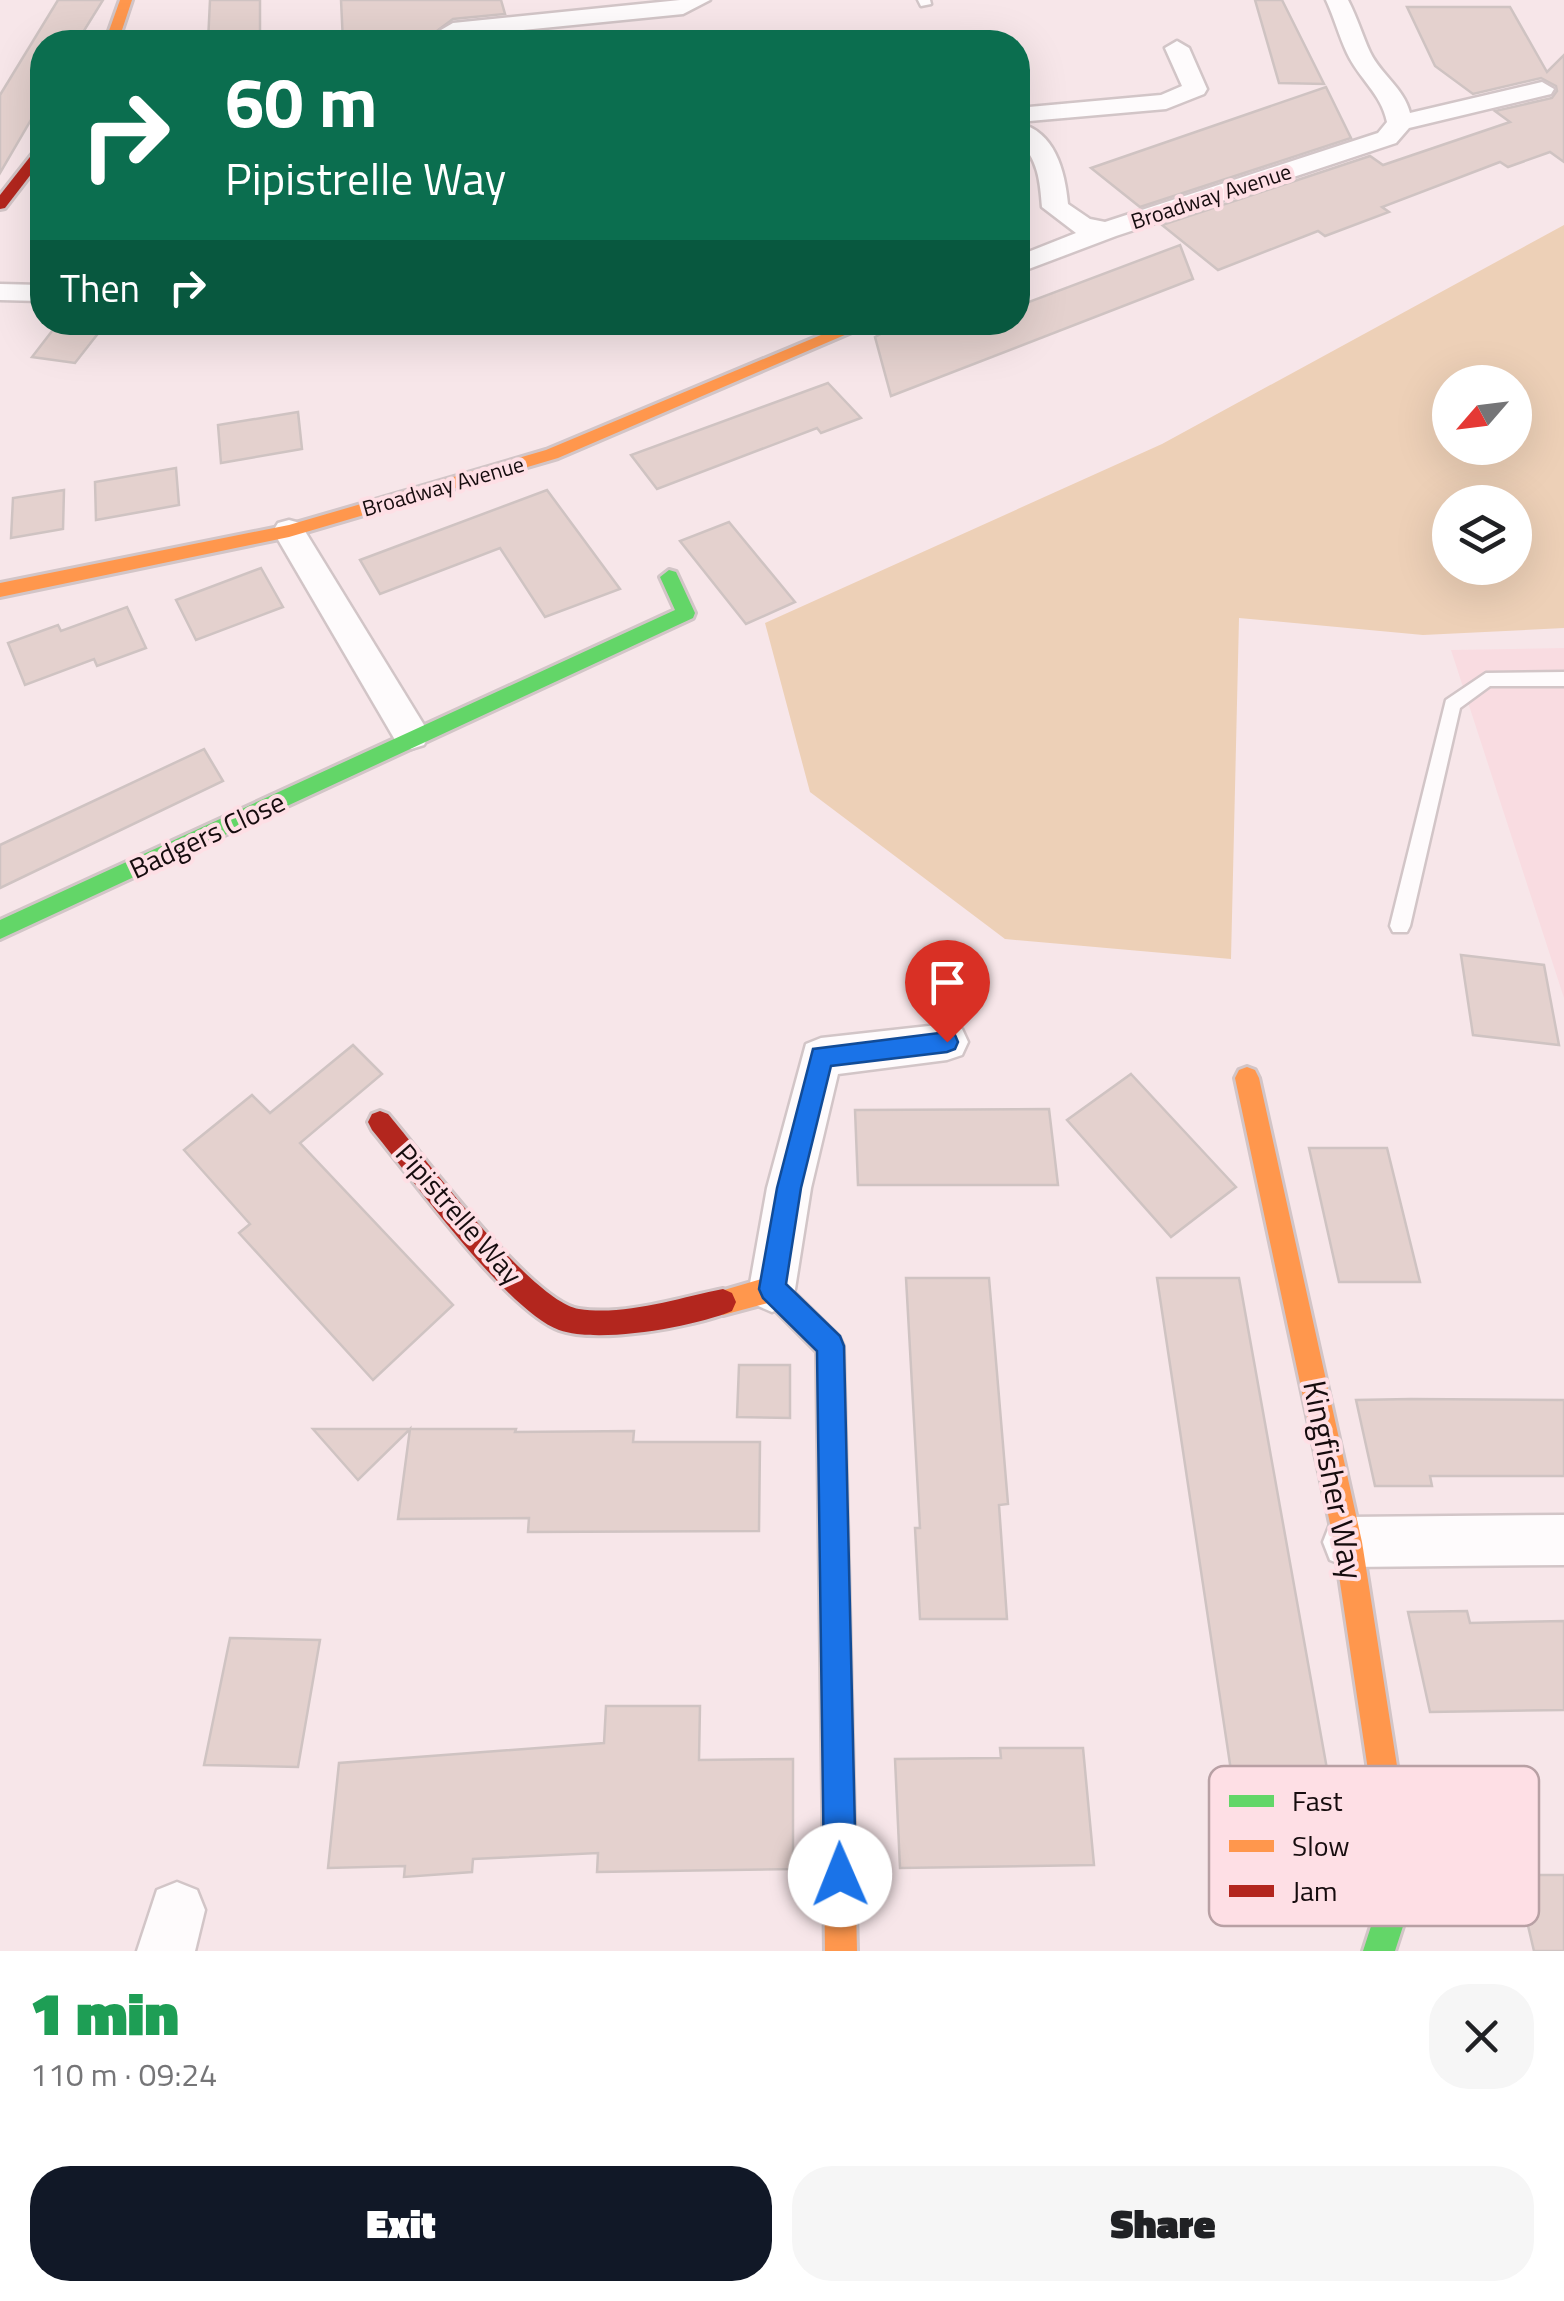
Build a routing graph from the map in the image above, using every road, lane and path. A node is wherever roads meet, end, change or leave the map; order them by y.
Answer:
1 (126, 0) edge
2 (699, 0) edge
3 (1336, 0) edge
4 (115, 30) edge
5 (453, 30) dead end
6 (1177, 48) dead end
7 (1542, 89) dead end
8 (1030, 114) edge
9 (1400, 123) junction
10 (1030, 141) edge
11 (30, 166) edge
12 (0, 205) edge
13 (1107, 230) junction
14 (1030, 260) edge
15 (0, 292) edge
16 (30, 293) edge
17 (836, 335) edge
18 (289, 531) junction
19 (669, 577) dead end
20 (0, 590) edge
21 (1564, 679) edge
22 (412, 736) junction
23 (1400, 926) dead end
24 (0, 930) edge
25 (947, 1042) dead end
26 (1247, 1078) dead end
27 (380, 1122) dead end
28 (772, 1289) junction
29 (1564, 1540) edge
30 (1348, 1542) junction
31 (1382, 1766) edge
32 (1387, 1926) edge
33 (841, 1951) edge
34 (1379, 1951) edge

1 - 4 street
2 - 5 street
3 - 9 street
6 - 8 street
7 - 9 street, Broadway Avenue
9 - 13 street, Broadway Avenue
10 - 13 street
11 - 12 street
13 - 14 street, Broadway Avenue
15 - 16 street
17 - 18 street, Broadway Avenue
18 - 20 street, Broadway Avenue
18 - 22 street
19 - 22 street, Badgers Close
21 - 23 lane
22 - 24 street, Badgers Close
25 - 28 street
26 - 30 street, Kingfisher Way
27 - 28 street, Pipistrelle Way
28 - 33 street
29 - 30 street
30 - 31 street, Kingfisher Way
32 - 34 street, Kingfisher Way

